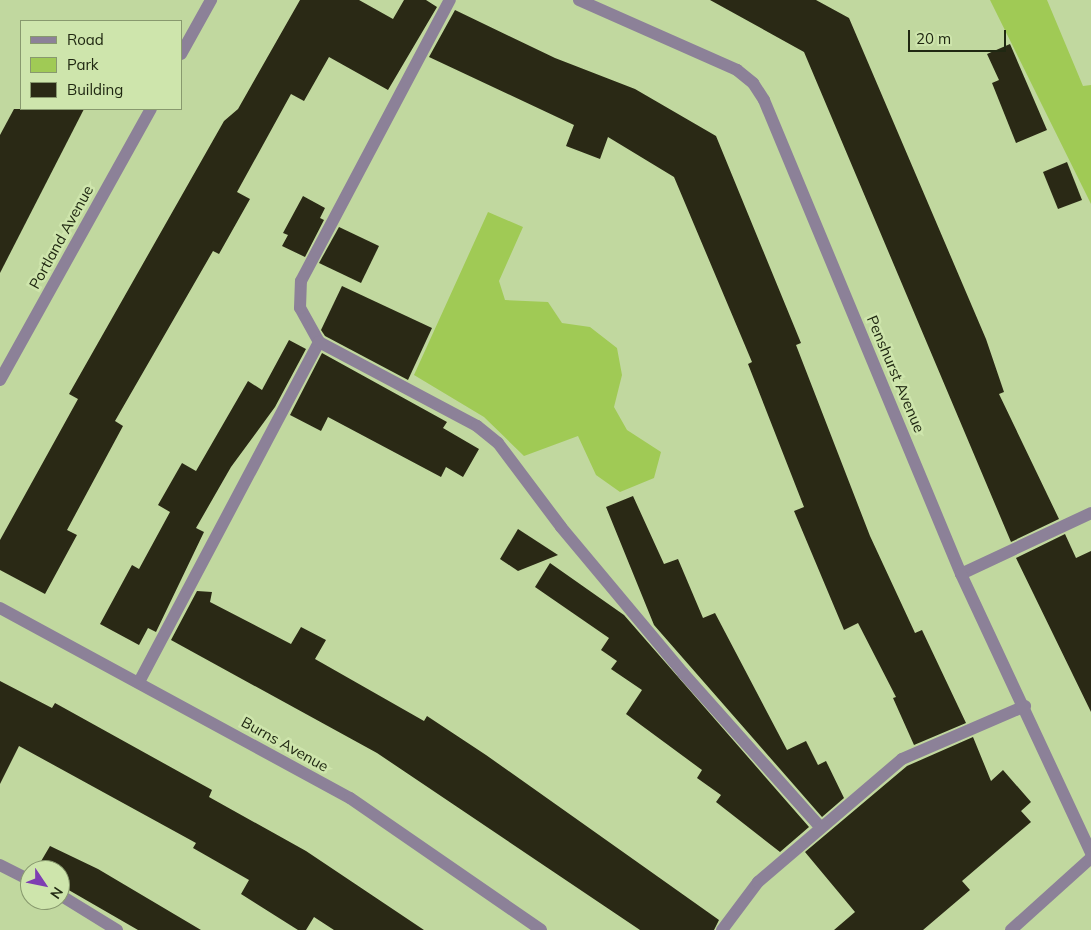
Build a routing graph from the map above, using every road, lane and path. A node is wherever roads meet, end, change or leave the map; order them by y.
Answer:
1 (211, 0) edge
2 (450, 0) edge
3 (579, 0) edge
4 (182, 52) edge
5 (150, 110) edge
6 (319, 342) junction
7 (0, 379) edge
8 (1091, 513) edge
9 (961, 574) junction
10 (0, 608) edge
11 (139, 682) junction
12 (1024, 706) junction
13 (820, 827) junction
14 (1091, 853) edge
15 (1091, 858) edge
16 (0, 865) edge
17 (20, 875) edge
18 (70, 902) edge
19 (116, 930) edge
20 (541, 930) edge
21 (722, 930) edge
22 (1011, 930) edge

1 - 4 street
2 - 6 street
3 - 9 street, Penshurst Avenue
5 - 7 street, Portland Avenue
6 - 11 street
6 - 13 street
8 - 9 street
9 - 12 street, Penshurst Avenue
10 - 11 street, Burns Avenue
11 - 20 street, Burns Avenue
12 - 13 street
12 - 14 street, Penshurst Avenue
13 - 21 street
15 - 22 street
16 - 17 street
18 - 19 street

